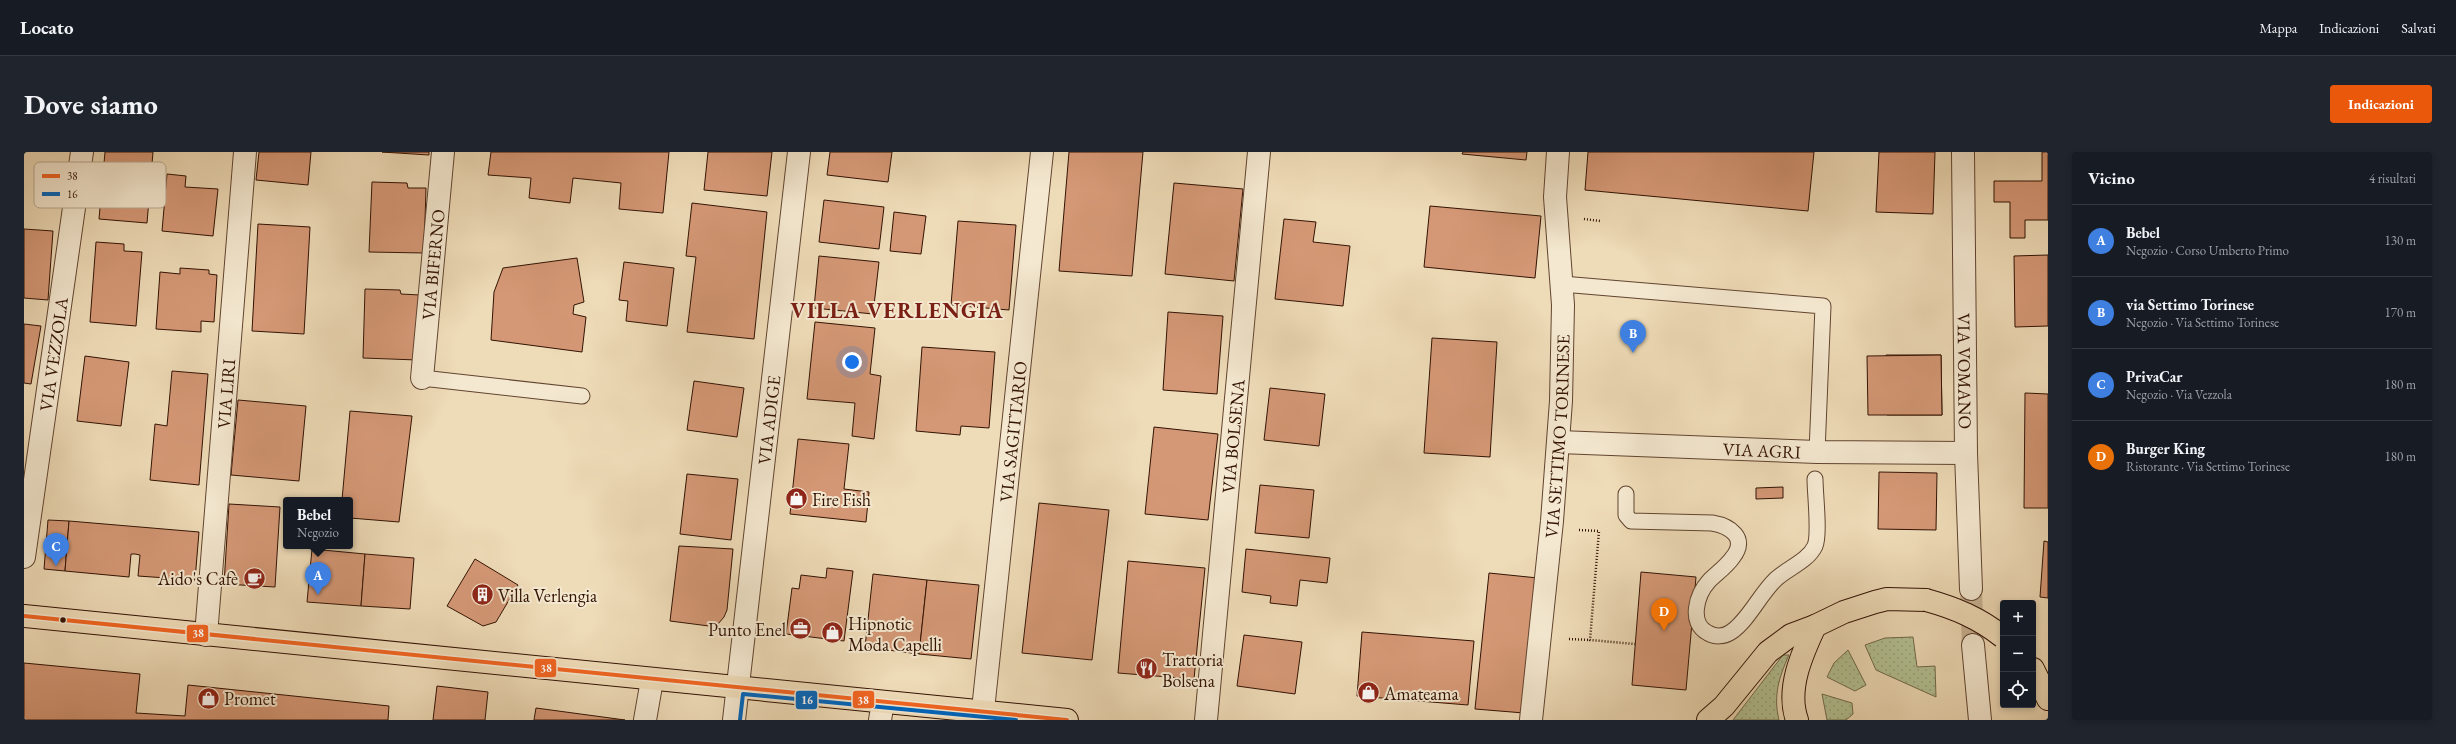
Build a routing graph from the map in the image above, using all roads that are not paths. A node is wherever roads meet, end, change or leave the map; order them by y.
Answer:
1 (82, 152) edge
2 (245, 152) edge
3 (443, 152) edge
4 (799, 152) edge
5 (1042, 152) edge
6 (1259, 152) edge
7 (1558, 152) edge
8 (1963, 152) edge
9 (81, 162) edge
10 (74, 208) edge
11 (1562, 284) junction
12 (422, 378) joint
13 (582, 396) dead end
14 (1559, 442) junction
15 (1817, 452) junction
16 (1966, 452) junction
17 (1815, 480) dead end
18 (1626, 494) dead end
19 (24, 557) edge
20 (1972, 589) tunnel mouth
21 (24, 616) edge
22 (1815, 626) junction
23 (206, 635) junction
24 (2002, 636) edge
25 (1974, 645) tunnel mouth
26 (2034, 672) edge
27 (652, 680) junction
28 (738, 688) junction
29 (2048, 699) edge
30 (983, 710) junction
31 (882, 711) edge
32 (645, 720) edge
33 (734, 720) edge
34 (1067, 720) edge
35 (1206, 720) edge
36 (1531, 720) edge
37 (1708, 720) edge
38 (1797, 720) edge
39 (1980, 720) edge

1 - 9 street, VIA VEZZOLA
2 - 23 street, VIA LIRI
3 - 12 street, VIA BIFERNO
4 - 28 street, VIA ADIGE
5 - 30 street, VIA SAGITTARIO
6 - 35 street, VIA BOLSENA
7 - 11 street, VIA SETTIMO TORINESE
8 - 16 street, VIA VOMANO
10 - 19 street, VIA VEZZOLA
11 - 14 street, VIA SETTIMO TORINESE
11 - 15 lane
12 - 13 lane
14 - 15 street, VIA AGRI
14 - 36 street, VIA SETTIMO TORINESE
15 - 16 street, VIA AGRI
16 - 20 street, VIA VOMANO
17 - 18 lane
21 - 23 main road
22 - 24 main road, bridge
22 - 37 main road
22 - 38 main road
23 - 27 main road
25 - 39 street
26 - 29 main road
27 - 28 main road
27 - 32 street
28 - 31 main road
28 - 33 street, VIA ADIGE
30 - 31 main road
30 - 34 main road

